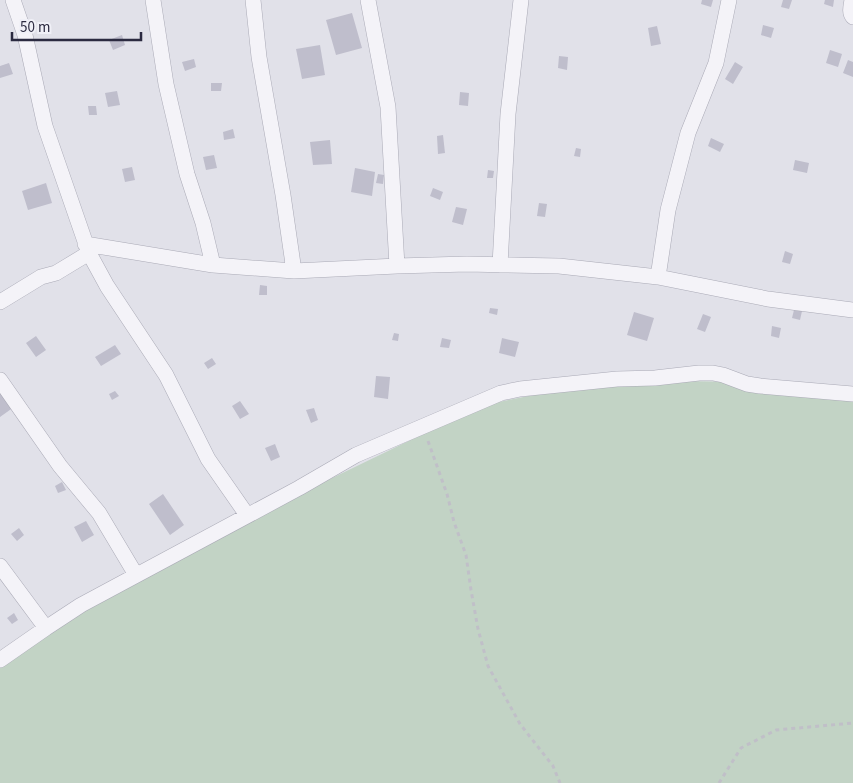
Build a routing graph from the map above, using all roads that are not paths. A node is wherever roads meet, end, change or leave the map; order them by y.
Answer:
1 (13, 0) edge
2 (152, 0) edge
3 (253, 0) edge
4 (368, 0) edge
5 (521, 0) edge
6 (729, 0) edge
7 (852, 0) edge
8 (853, 17) edge
9 (87, 248) junction
10 (500, 264) junction
11 (213, 265) junction
12 (398, 266) junction
13 (294, 272) junction
14 (658, 277) junction
15 (1, 300) edge
16 (853, 310) edge
17 (0, 380) edge
18 (853, 394) edge
19 (247, 515) junction
20 (0, 566) edge
21 (136, 575) junction
22 (46, 628) junction
23 (0, 660) edge

1 - 9 street
2 - 11 street
3 - 13 street
4 - 12 street
5 - 10 street
6 - 14 street
7 - 8 street
9 - 11 street
9 - 15 street
9 - 19 street
10 - 12 street
10 - 14 street
11 - 13 street
12 - 13 street
14 - 16 street
17 - 21 street
18 - 19 street
19 - 21 street
20 - 22 street
21 - 22 street
22 - 23 street

